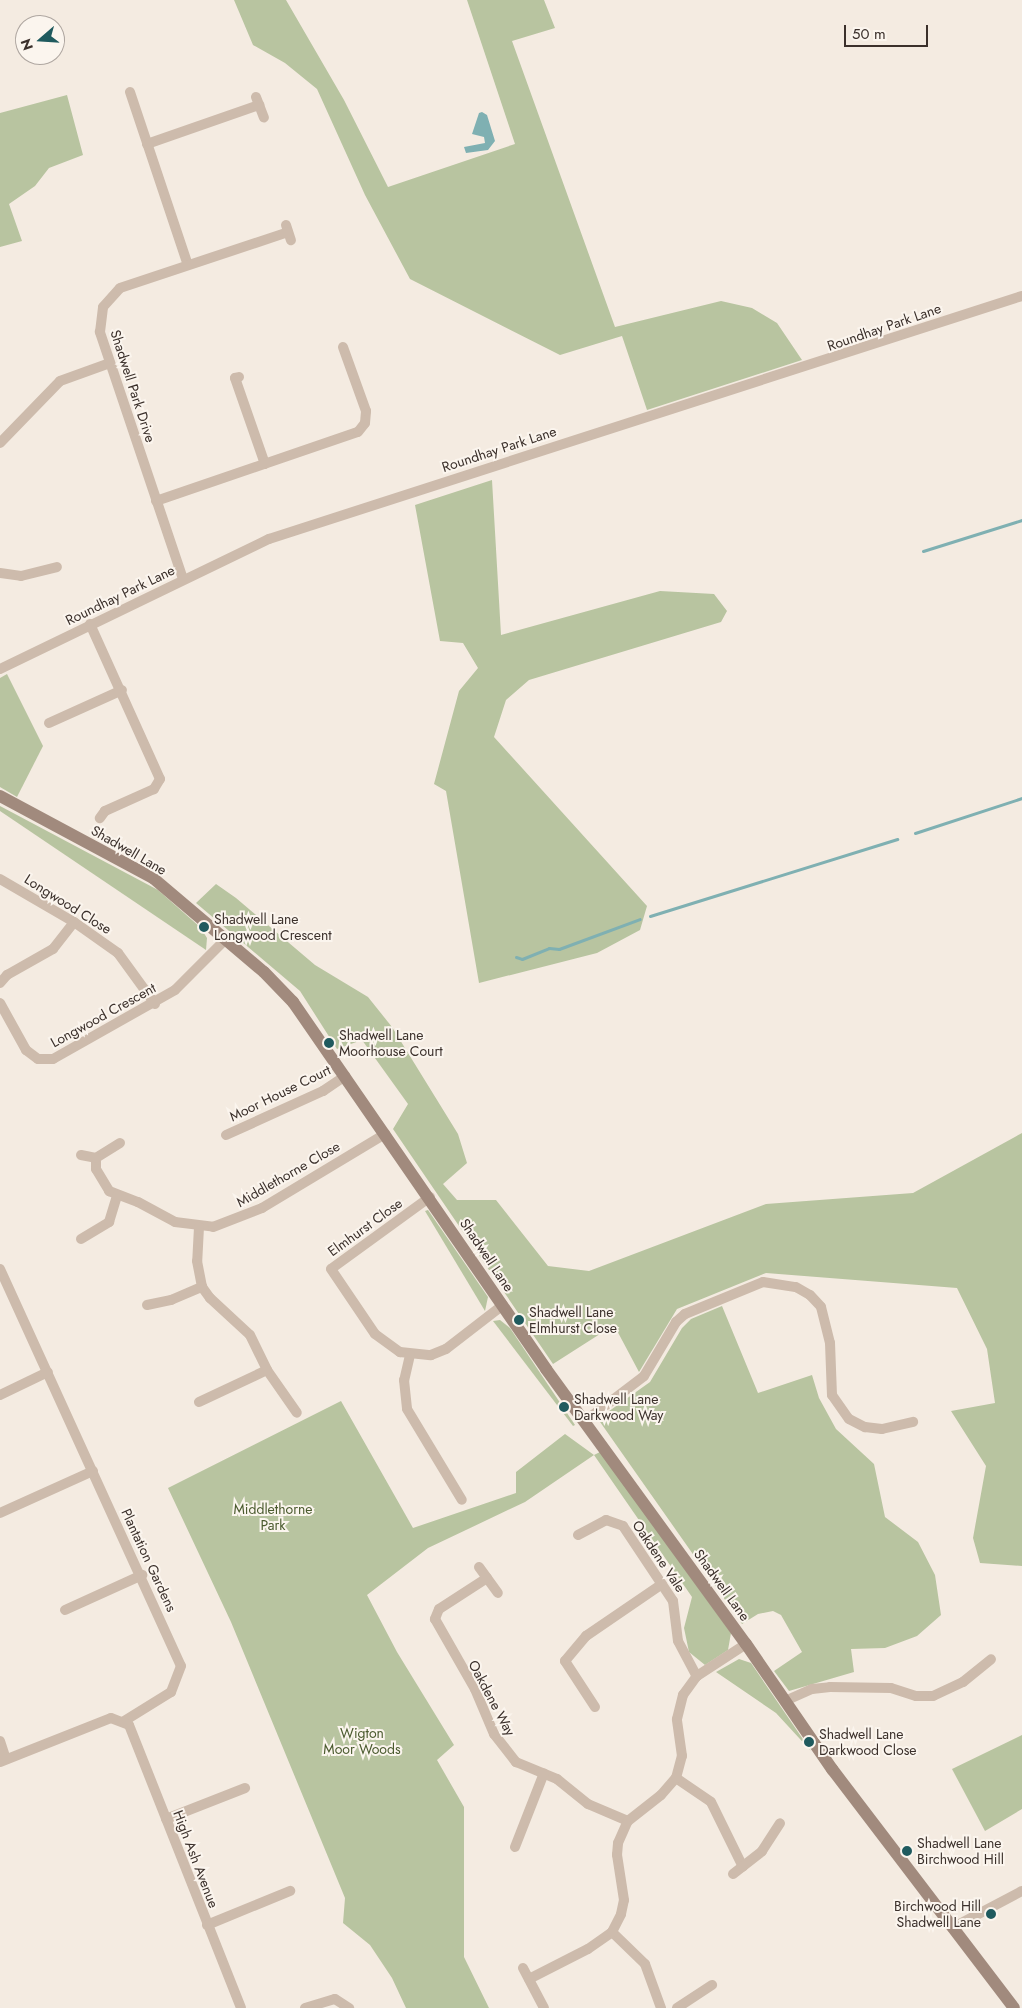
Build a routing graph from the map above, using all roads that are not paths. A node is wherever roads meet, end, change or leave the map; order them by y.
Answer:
1 (130, 92) dead end
2 (264, 118) dead end
3 (147, 144) junction
4 (288, 232) dead end
5 (188, 265) junction
6 (1022, 296) edge
7 (343, 348) dead end
8 (110, 363) junction
9 (239, 376) dead end
10 (0, 443) edge
11 (265, 464) junction
12 (156, 501) junction
13 (57, 567) dead end
14 (0, 573) edge
15 (183, 580) junction
16 (90, 624) junction
17 (0, 669) edge
18 (122, 690) junction
19 (49, 723) dead end
20 (0, 796) edge
21 (100, 818) dead end
22 (0, 880) edge
23 (74, 922) junction
24 (226, 939) junction
25 (0, 983) edge
26 (0, 1003) edge
27 (155, 1004) junction
28 (5, 1022) edge
29 (345, 1076) junction
30 (226, 1134) dead end
31 (385, 1134) junction
32 (120, 1143) dead end
33 (81, 1155) dead end
34 (96, 1158) junction
35 (117, 1195) junction
36 (430, 1196) junction
37 (200, 1227) junction
38 (81, 1239) dead end
39 (0, 1269) edge
40 (202, 1287) junction
41 (147, 1305) dead end
42 (503, 1305) junction
43 (410, 1355) junction
44 (267, 1370) junction
45 (48, 1372) junction
46 (0, 1395) edge
47 (199, 1402) dead end
48 (297, 1413) dead end
49 (586, 1421) junction
50 (913, 1422) dead end
51 (93, 1471) junction
52 (462, 1500) dead end
53 (0, 1513) edge
54 (578, 1535) dead end
55 (479, 1567) dead end
56 (142, 1575) junction
57 (487, 1578) junction
58 (662, 1584) junction
59 (498, 1593) dead end
60 (65, 1610) dead end
61 (746, 1644) junction
62 (991, 1659) dead end
63 (697, 1676) junction
64 (785, 1701) junction
65 (595, 1707) dead end
66 (124, 1721) junction
67 (0, 1741) edge
68 (3, 1760) edge
69 (544, 1773) junction
70 (676, 1778) junction
71 (245, 1788) dead end
72 (166, 1820) junction
73 (628, 1821) junction
74 (780, 1823) dead end
75 (515, 1847) dead end
76 (743, 1866) junction
77 (733, 1874) dead end
78 (1022, 1890) edge
79 (290, 1891) dead end
80 (207, 1925) junction
81 (952, 1928) junction
82 (612, 1932) junction
83 (523, 1968) dead end
84 (529, 1979) junction
85 (712, 1985) dead end
86 (241, 2008) edge
87 (305, 2008) edge
88 (349, 2008) edge
89 (544, 2008) edge
90 (661, 2008) edge
91 (677, 2008) edge
92 (1014, 2008) edge

1 - 3 street
2 - 3 street
3 - 5 street
4 - 5 street, Shadwell Park Drive
5 - 8 street, Shadwell Park Drive
6 - 15 street, Roundhay Park Lane
7 - 11 street
8 - 10 street
8 - 12 street, Shadwell Park Drive
9 - 11 street
11 - 12 street
12 - 15 street, Shadwell Park Drive
13 - 14 street
15 - 16 street, Roundhay Park Lane
16 - 17 street, Roundhay Park Lane
16 - 18 street
18 - 19 street
18 - 21 street
20 - 24 street, Shadwell Lane
22 - 23 street, Longwood Close
23 - 25 street
23 - 27 street, Longwood Close
24 - 27 street, Longwood Crescent
24 - 29 street, Shadwell Lane
26 - 28 street, Longwood Crescent
27 - 28 street, Longwood Crescent
29 - 30 street, Moor House Court
29 - 31 street, Shadwell Lane
31 - 36 street, Shadwell Lane
31 - 37 street, Middlethorne Close
32 - 34 street
33 - 34 street
34 - 35 street, Middlethorne Close
35 - 37 street, Middlethorne Close
35 - 38 street
36 - 42 street, Shadwell Lane
36 - 43 street, Elmhurst Close
37 - 40 street
39 - 45 street, Plantation Gardens
40 - 41 street
40 - 44 street
42 - 43 street, Elmhurst Close
42 - 49 street, Shadwell Lane
43 - 52 street
44 - 47 street
44 - 48 street
45 - 46 street
45 - 51 street, Plantation Gardens
49 - 50 street
49 - 61 street, Shadwell Lane
51 - 53 street
51 - 56 street, Plantation Gardens
54 - 58 street, Oakdene Vale
55 - 57 street
56 - 60 street
56 - 66 street, Plantation Gardens
57 - 59 street
57 - 69 street, Oakdene Way
58 - 63 street, Oakdene Vale
58 - 65 street
61 - 63 street
61 - 64 street, Shadwell Lane
62 - 64 street
63 - 70 street
64 - 81 street, Shadwell Lane
66 - 68 street, Plantation Gardens
66 - 72 street, High Ash Avenue
67 - 68 street
69 - 73 street, Oakdene Way
69 - 75 street
70 - 73 street
70 - 76 street
71 - 72 street
72 - 80 street, High Ash Avenue
73 - 82 street
74 - 76 street
76 - 77 street
78 - 81 street
79 - 80 street
80 - 86 street, High Ash Avenue
81 - 92 street, Shadwell Lane
82 - 84 street
82 - 90 street
83 - 84 street
84 - 89 street
85 - 91 street
87 - 88 street

